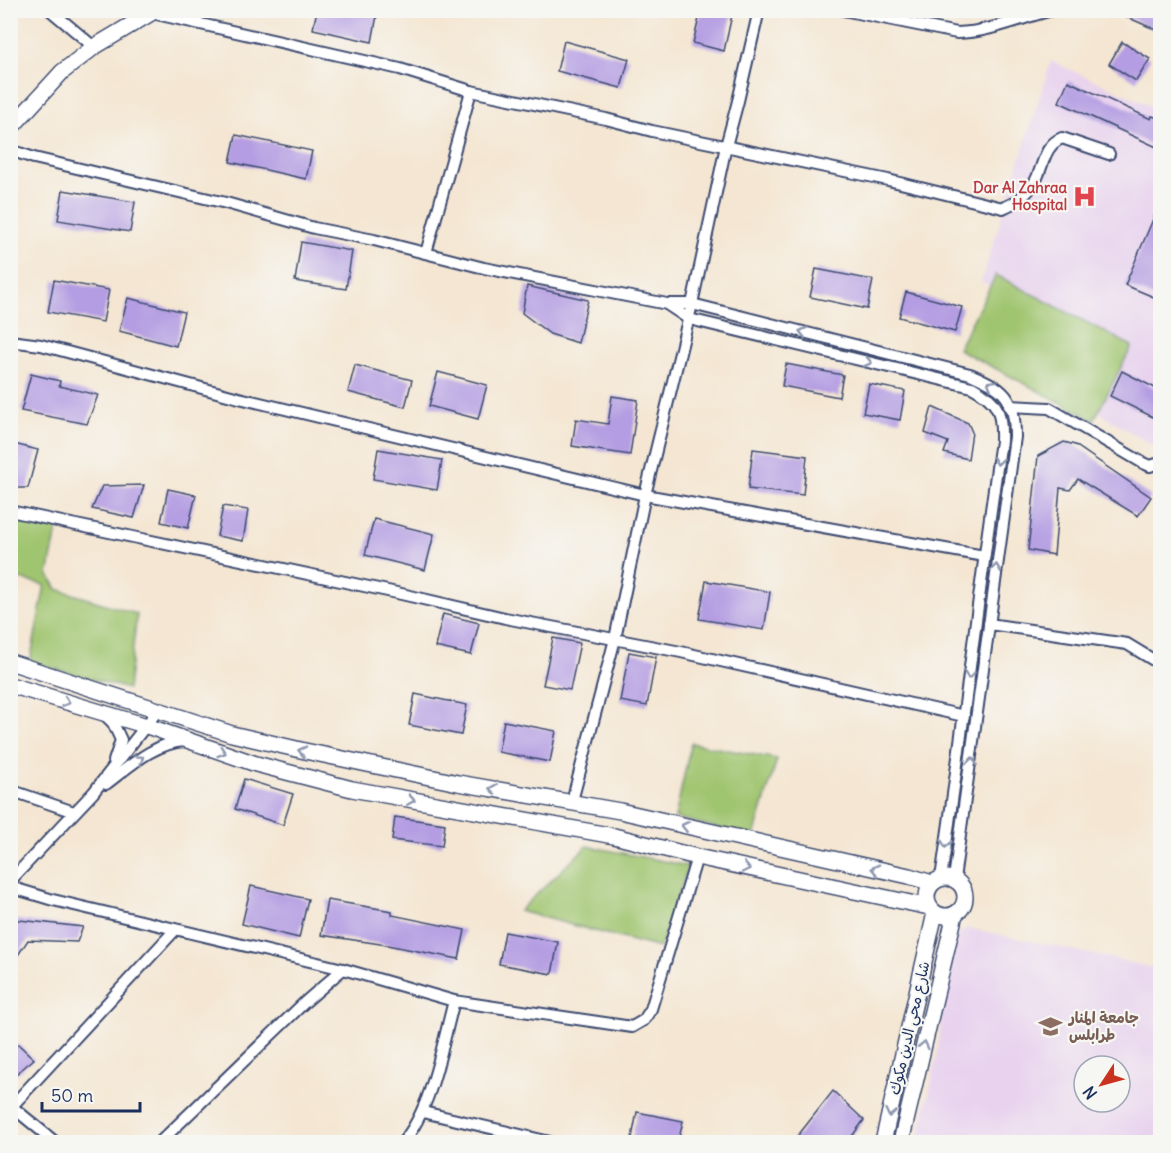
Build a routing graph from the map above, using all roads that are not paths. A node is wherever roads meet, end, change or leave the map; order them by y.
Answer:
1 (50, 10) edge
2 (759, 10) edge
3 (843, 10) edge
4 (1053, 10) edge
5 (154, 12) edge
6 (94, 47) junction
7 (471, 91) junction
8 (10, 129) edge
9 (726, 146) junction
10 (10, 150) edge
11 (1109, 154) dead end
12 (426, 253) junction
13 (668, 304) junction
14 (692, 304) junction
15 (689, 319) junction
16 (10, 341) edge
17 (996, 404) junction
18 (1013, 407) junction
19 (1161, 463) edge
20 (645, 495) junction
21 (10, 511) edge
22 (984, 556) junction
23 (989, 624) junction
24 (615, 639) junction
25 (974, 639) junction
26 (987, 641) junction
27 (10, 662) edge
28 (1161, 664) edge
29 (10, 685) edge
30 (159, 709) junction
31 (104, 714) junction
32 (964, 716) junction
33 (147, 726) junction
34 (194, 743) junction
35 (10, 790) edge
36 (93, 793) junction
37 (572, 801) junction
38 (620, 811) junction
39 (74, 812) junction
40 (614, 836) junction
41 (698, 857) junction
42 (942, 880) junction
43 (10, 881) edge
44 (10, 887) edge
45 (932, 910) junction
46 (955, 914) junction
47 (176, 930) junction
48 (344, 969) junction
49 (454, 1001) junction
50 (11, 1105) edge
51 (423, 1112) junction
52 (55, 1143) edge
53 (160, 1143) edge
54 (403, 1143) edge
55 (550, 1143) edge
56 (883, 1143) edge
57 (902, 1143) edge

1 - 6 street
2 - 9 street
3 - 4 street
5 - 6 street
5 - 7 street
6 - 8 street
7 - 9 street
7 - 12 street
9 - 11 street
9 - 14 street
10 - 12 street
12 - 13 street
13 - 14 street
13 - 15 street
14 - 15 street
18 -> 14 street
15 -> 17 street
15 - 20 street
16 - 20 street
17 - 18 street
17 -> 22 street
18 - 19 street
23 -> 18 street
20 - 22 street
20 - 24 street
21 - 24 street
22 - 25 street
23 - 26 street
23 - 28 street
24 - 32 street
24 - 37 street
25 - 26 street
25 -> 32 street
42 -> 26 street
27 - 30 street
29 -> 31 street
30 - 33 street
37 -> 30 street
31 - 33 street
31 - 36 street
32 -> 42 street
33 - 34 street
33 - 36 street
36 -> 34 street
34 -> 40 street
35 - 39 street
36 - 39 street
37 - 38 street
38 - 40 street
42 -> 38 street
39 - 43 street
40 - 41 street
41 -> 45 street
41 - 49 street
42 - 45 street
42 - 46 street
44 - 47 street
45 - 46 street
45 -> 56 street, شارع محي الدين مكوك
57 -> 46 street, شارع محي الدين مكوك
47 - 48 street
47 - 50 street
48 - 49 street
48 - 53 street
49 - 51 street
50 - 52 street
51 - 54 street
51 - 55 street

